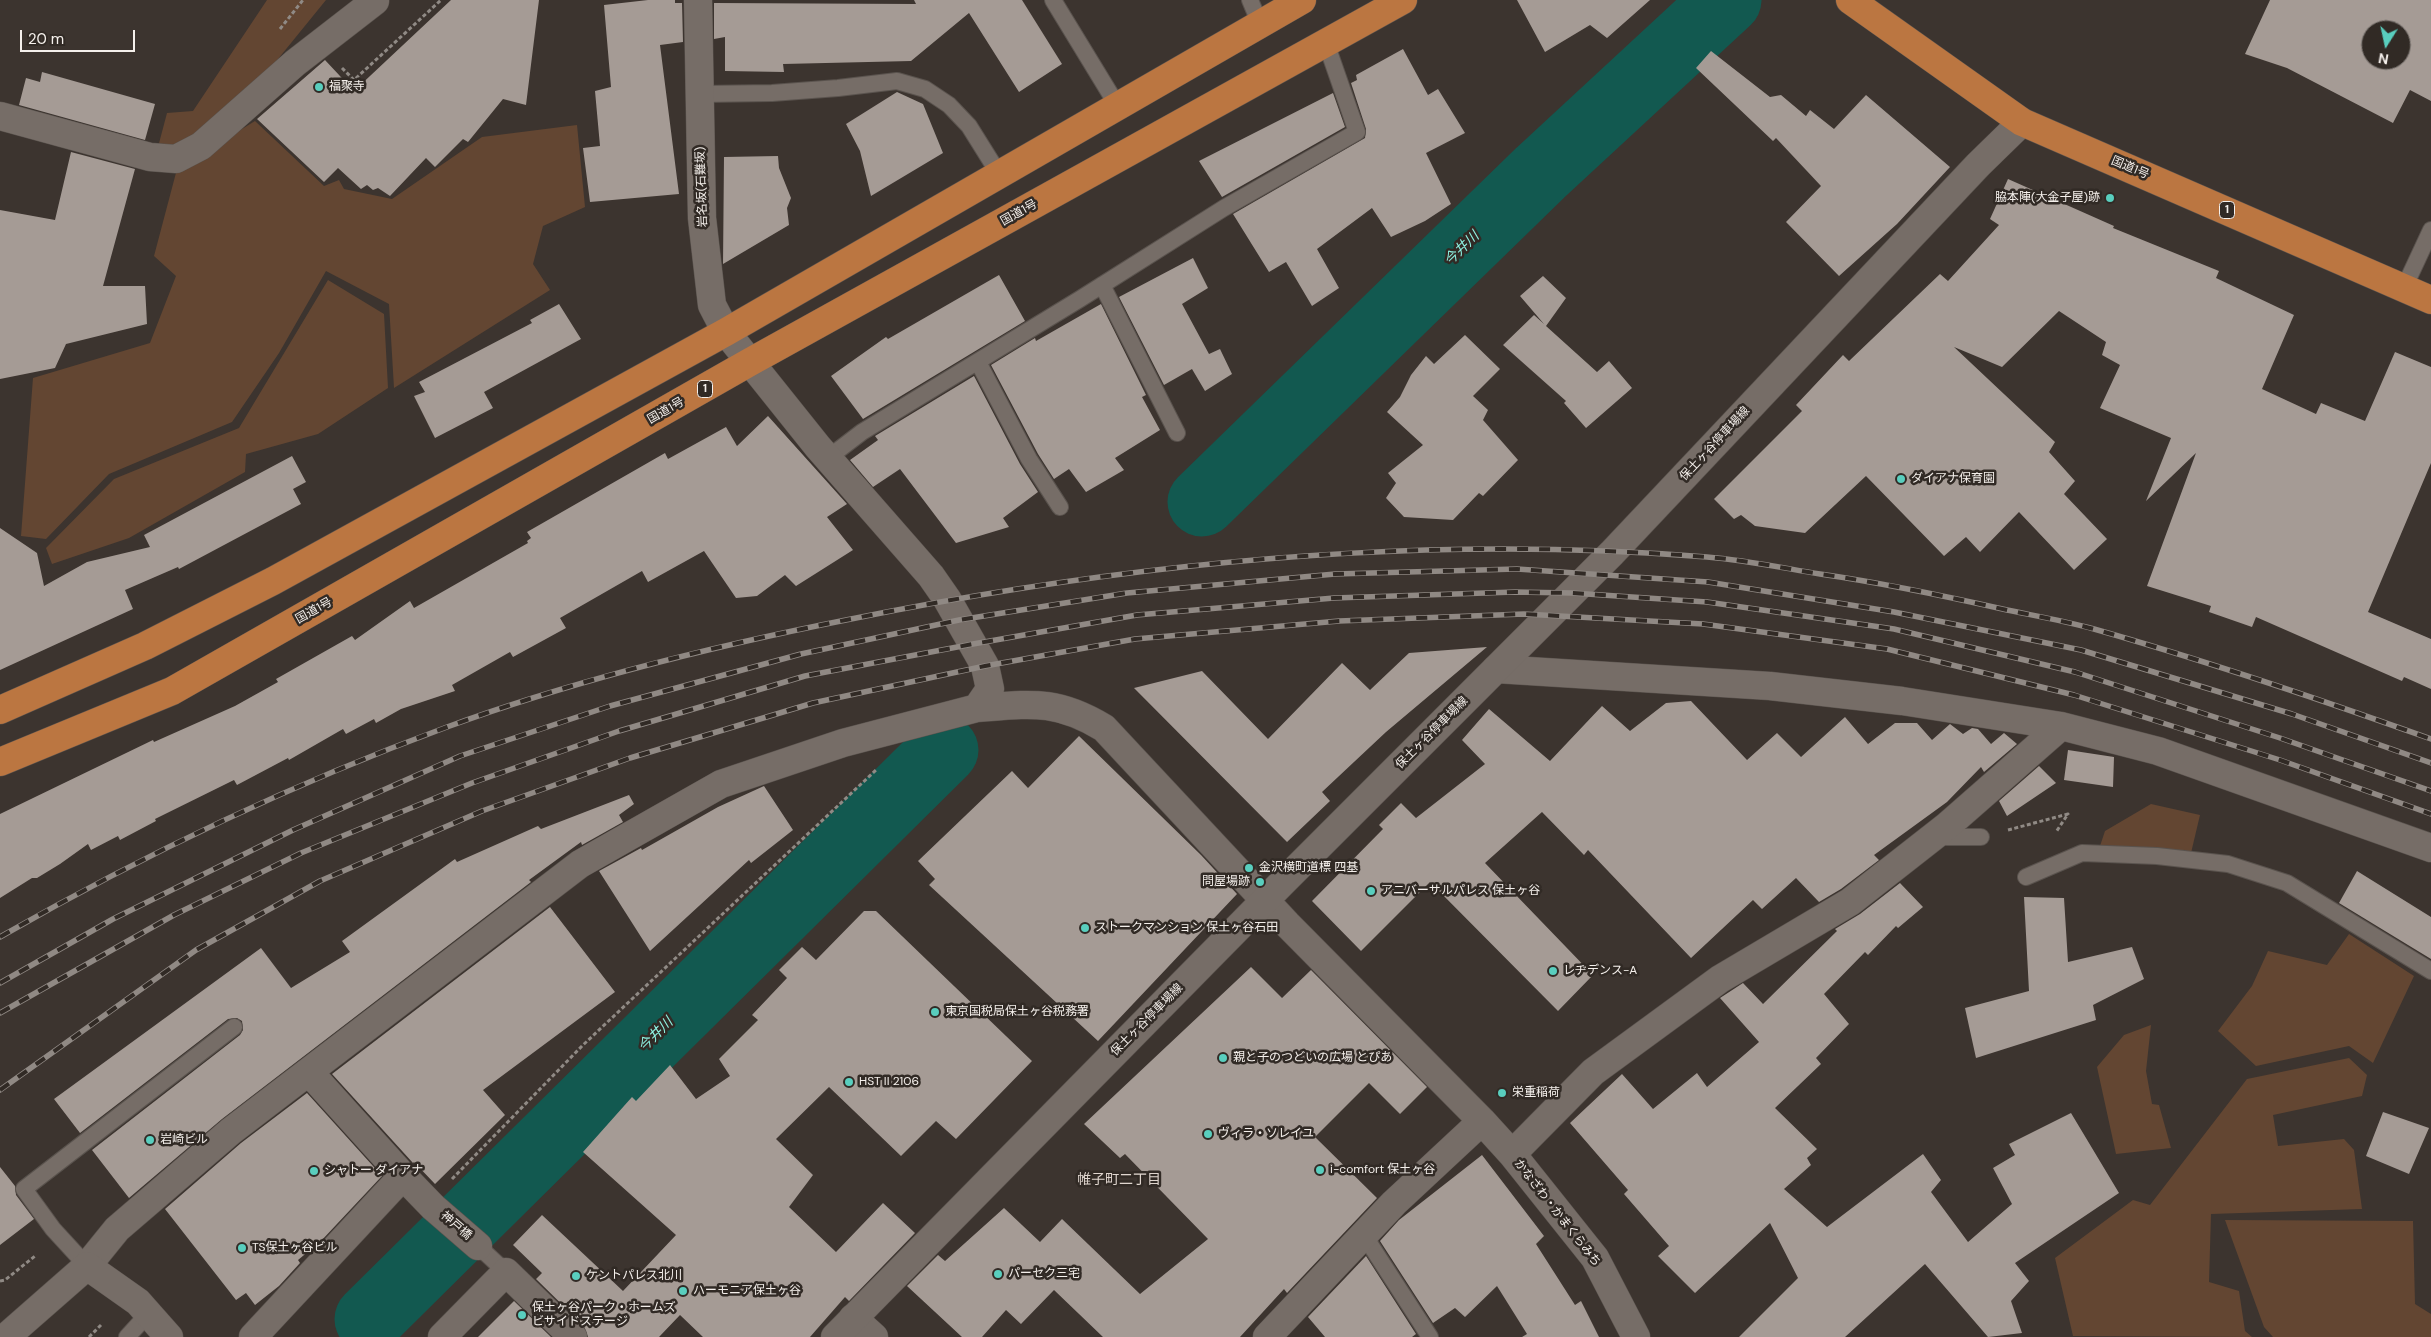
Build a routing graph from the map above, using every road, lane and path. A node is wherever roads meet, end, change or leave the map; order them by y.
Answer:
1 (441, 0) edge
2 (698, 0) edge
3 (1053, 0) edge
4 (1302, 0) edge
5 (1403, 0) edge
6 (1850, 0) edge
7 (375, 2) dead end
8 (1255, 12) edge
9 (1326, 43) junction
10 (319, 45) junction
11 (700, 94) junction
12 (1116, 105) junction
13 (0, 116) edge
14 (2022, 122) junction
15 (998, 174) junction
16 (2431, 230) edge
17 (1102, 285) junction
18 (2404, 288) junction
19 (2431, 300) edge
20 (726, 332) junction
21 (750, 362) junction
22 (978, 362) junction
23 (1177, 433) dead end
24 (828, 458) junction
25 (1060, 507) dead end
26 (1496, 669) junction
27 (977, 708) junction
28 (0, 710) edge
29 (2061, 726) junction
30 (0, 762) edge
31 (879, 768) dead end
32 (1933, 837) junction
33 (1981, 837) joint
34 (2431, 848) edge
35 (2026, 877) joint
36 (1265, 900) junction
37 (2431, 971) edge
38 (234, 1027) dead end
39 (309, 1072) junction
40 (1482, 1121) junction
41 (1512, 1154) junction
42 (403, 1176) junction
43 (431, 1204) junction
44 (1364, 1235) junction
45 (478, 1246) joint
46 (35, 1256) dead end
47 (86, 1266) junction
48 (506, 1272) junction
49 (0, 1281) edge
50 (148, 1314) junction
51 (853, 1318) junction
52 (101, 1324) dead end
53 (6, 1337) edge
54 (88, 1337) edge
55 (127, 1337) edge
56 (169, 1337) edge
57 (253, 1337) edge
58 (442, 1337) edge
59 (573, 1337) edge
60 (834, 1337) edge
61 (874, 1337) edge
62 (1267, 1337) edge
63 (1430, 1337) edge
64 (1636, 1337) edge

1 - 10 path
2 - 11 street, 岩名坂(石難坂)
3 - 12 lane
4 - 8 highway
5 - 9 highway, 国道1号 / 1
6 - 14 highway, 国道1号 / 1
7 - 10 street
8 - 12 highway
9 - 17 lane
9 - 21 highway, 国道1号 / 1
10 - 13 street
11 - 15 lane
11 - 20 street, 岩名坂(石難坂)
12 - 15 highway
14 - 18 highway, 国道1号 / 1
14 - 26 street, 保土ヶ谷停車場線
15 - 20 highway
16 - 18 lane
17 - 22 lane
17 - 23 lane
18 - 19 highway, 国道1号 / 1
20 - 21 street, 岩名坂(石難坂)
20 - 28 highway
21 - 24 street, 岩名坂(石難坂)
21 - 30 highway, 国道1号 / 1
22 - 24 lane
22 - 25 lane
24 - 27 street, 岩名坂(石難坂)
26 - 29 street
26 - 36 street, 保土ヶ谷停車場線
27 - 36 street, かなざわ・かまくらみち
27 - 39 street, かなざわ・かまくらみち
29 - 32 street
29 - 34 street
31 - 43 path
32 - 33 lane
32 - 41 street
33 - 35 path
35 - 37 lane
36 - 40 street, かなざわ・かまくらみち
36 - 51 street, 保土ヶ谷停車場線
38 - 47 lane
39 - 42 street, 神戸橋
39 - 47 street, かなざわ・かまくらみち
40 - 41 street, かなざわ・かまくらみち
40 - 44 street
41 - 64 street, かなざわ・かまくらみち
42 - 43 street, 神戸橋
42 - 57 street
43 - 45 street, 神戸橋
44 - 62 street
44 - 63 lane
45 - 48 lane
46 - 49 path
47 - 50 street
47 - 53 street, かなざわ・かまくらみち
48 - 58 street
48 - 59 street
50 - 55 lane
50 - 56 street
51 - 60 street, 保土ヶ谷停車場線
51 - 61 street
52 - 54 path

